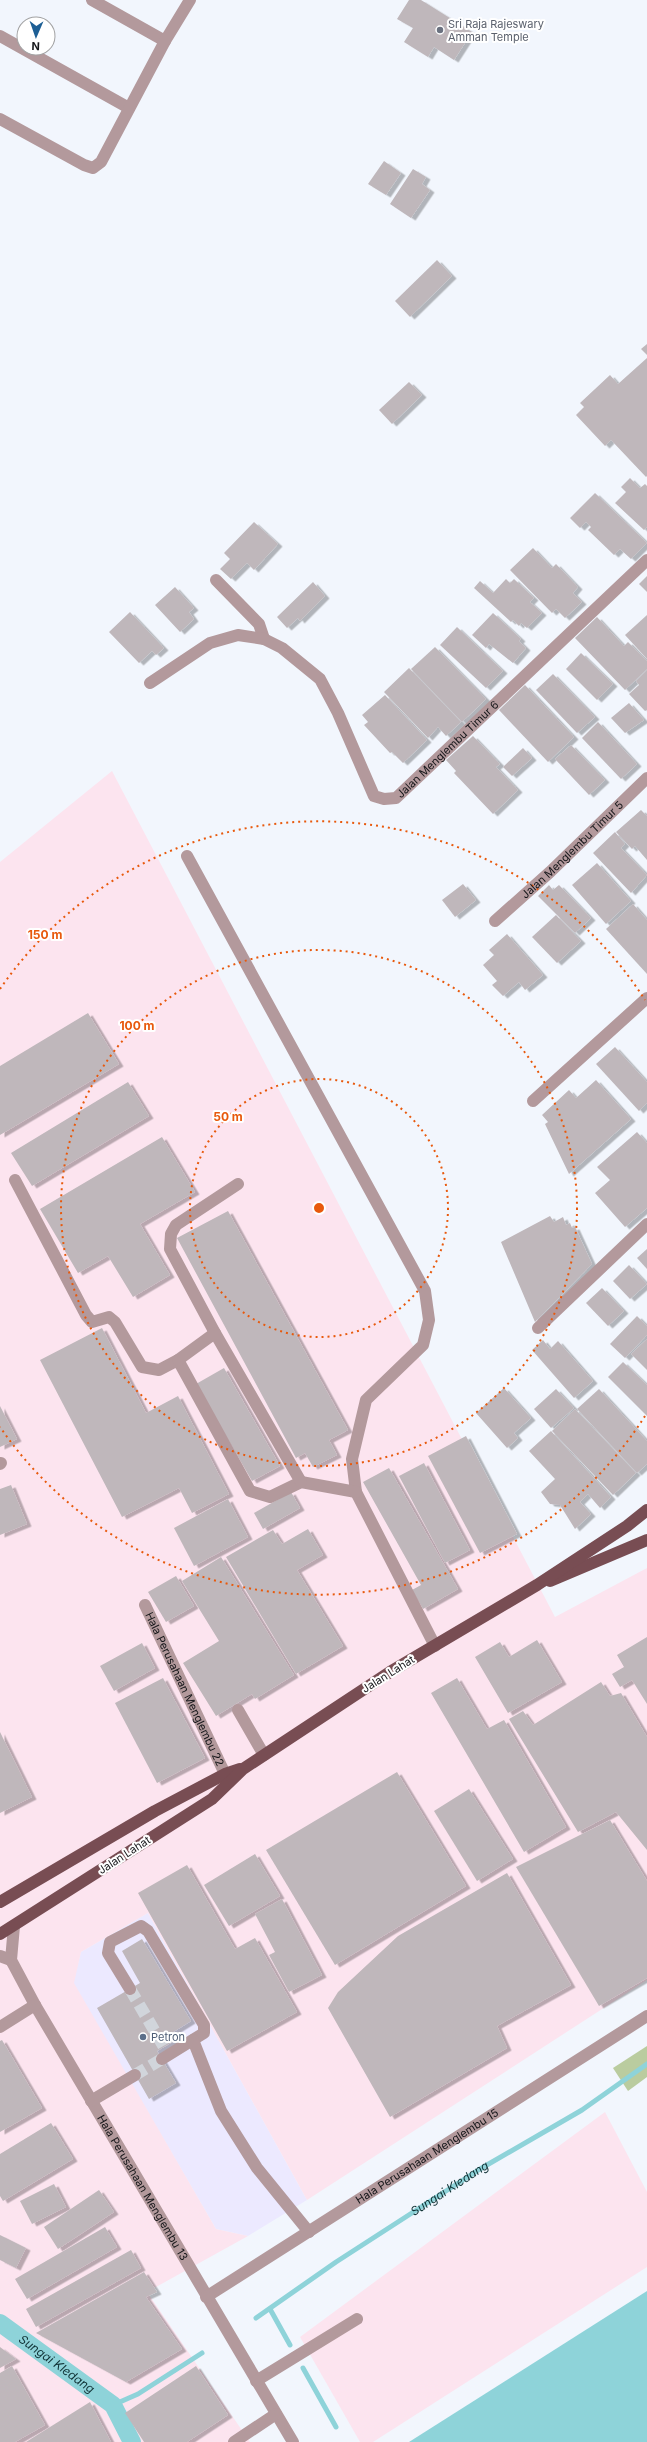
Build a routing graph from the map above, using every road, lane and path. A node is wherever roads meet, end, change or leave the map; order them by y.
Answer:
1 (92, 0) edge
2 (190, 0) edge
3 (0, 36) edge
4 (165, 41) junction
5 (130, 108) junction
6 (0, 119) edge
7 (647, 560) edge
8 (216, 580) dead end
9 (264, 639) junction
10 (150, 683) dead end
11 (647, 778) edge
12 (187, 856) dead end
13 (495, 921) dead end
14 (647, 998) edge
15 (533, 1101) dead end
16 (15, 1180) dead end
17 (238, 1184) dead end
18 (647, 1224) edge
19 (538, 1328) dead end
20 (215, 1334) junction
21 (178, 1360) junction
22 (301, 1482) junction
23 (356, 1492) junction
24 (647, 1510) edge
25 (647, 1540) edge
26 (537, 1585) junction
27 (145, 1605) dead end
28 (435, 1646) junction
29 (238, 1710) dead end
30 (264, 1755) junction
31 (243, 1769) junction
32 (225, 1774) junction
33 (0, 1902) edge
34 (14, 1926) junction
35 (0, 1934) edge
36 (6, 1958) edge
37 (130, 1989) tunnel mouth
38 (35, 2006) junction
39 (647, 2016) edge
40 (0, 2027) edge
41 (193, 2040) junction
42 (165, 2054) tunnel mouth
43 (135, 2075) tunnel mouth
44 (91, 2101) junction
45 (309, 2232) junction
46 (206, 2297) junction
47 (357, 2319) dead end
48 (256, 2381) junction
49 (276, 2414) junction
50 (234, 2442) edge
51 (293, 2442) edge

1 - 4 street
2 - 4 street
3 - 5 street
4 - 5 street
5 - 6 street
7 - 9 street, Jalan Menglembu Timur 6
8 - 9 street
9 - 10 street, Jalan Menglembu Timur 6
11 - 13 street, Jalan Menglembu Timur 5
12 - 23 street
14 - 15 street
16 - 21 street
17 - 20 street
18 - 19 street
20 - 21 street
20 - 22 street
21 - 22 street
22 - 23 street
23 - 28 street
24 - 26 main road, Jalan Lahat
25 - 26 main road, Jalan Lahat
26 - 28 main road, Jalan Lahat
27 - 32 street, Hala Perusahaan Menglembu 22
28 - 30 main road, Jalan Lahat
29 - 30 street
30 - 31 main road, Jalan Lahat
31 - 32 main road, Jalan Lahat
31 - 34 main road, Jalan Lahat
32 - 33 main road, Jalan Lahat
34 - 35 main road, Jalan Lahat
34 - 36 street, Hala Perusahaan Menglembu 13
36 - 38 street, Hala Perusahaan Menglembu 13
37 - 41 street
38 - 40 street
38 - 44 street, Hala Perusahaan Menglembu 13
39 - 45 street, Hala Perusahaan Menglembu 15
41 - 42 street
41 - 45 street
43 - 44 street
44 - 46 street, Hala Perusahaan Menglembu 13
45 - 46 street, Hala Perusahaan Menglembu 15
46 - 48 street, Hala Perusahaan Menglembu 13
47 - 48 street
48 - 49 street, Hala Perusahaan Menglembu 13
49 - 50 street
49 - 51 street, Hala Perusahaan Menglembu 13

